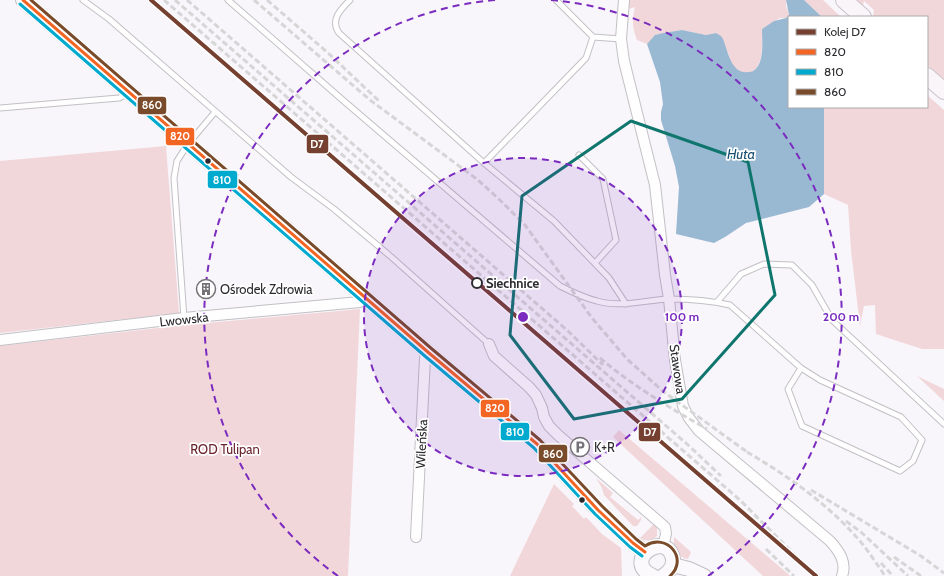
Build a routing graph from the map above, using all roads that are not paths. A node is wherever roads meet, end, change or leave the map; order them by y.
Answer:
1 (23, 0) edge
2 (84, 0) edge
3 (228, 0) edge
4 (350, 0) edge
5 (556, 0) edge
6 (624, 0) edge
7 (844, 0) edge
8 (861, 16) edge
9 (593, 36) junction
10 (621, 39) junction
11 (928, 77) edge
12 (128, 90) junction
13 (944, 91) edge
14 (0, 108) edge
15 (215, 112) junction
16 (188, 144) junction
17 (579, 155) dead end
18 (484, 163) junction
19 (595, 263) junction
20 (367, 299) junction
21 (670, 299) junction
22 (717, 302) junction
23 (626, 304) junction
24 (184, 318) junction
25 (0, 340) edge
26 (489, 344) joint
27 (429, 353) junction
28 (801, 368) junction
29 (944, 424) edge
30 (416, 537) dead end
31 (663, 547) junction
32 (645, 552) junction
33 (673, 565) junction
34 (649, 575) edge
35 (663, 576) edge
36 (704, 576) edge
37 (842, 576) edge

1 - 12 street
2 - 15 lane
3 - 23 lane
4 - 18 lane
5 - 9 lane
6 - 10 street, Stawowa
7 - 8 main road
9 - 10 lane
9 - 18 lane
10 - 21 street, Stawowa
11 - 13 main road
12 - 14 lane
12 - 16 street
15 - 16 lane
15 - 26 lane
16 - 20 street
16 - 24 lane
17 - 19 lane
18 - 19 lane
19 - 23 lane
20 - 24 street, Lwowska
20 - 27 street
21 - 22 lane
21 - 23 lane
21 - 37 street, Stawowa
22 - 28 lane
22 - 29 lane
24 - 25 street, Lwowska
26 - 31 street
27 - 30 street, Wileńska
27 - 32 street
28 - 28 lane
31 - 32 street
31 - 33 street
32 - 34 street
33 - 35 street
33 - 36 street

